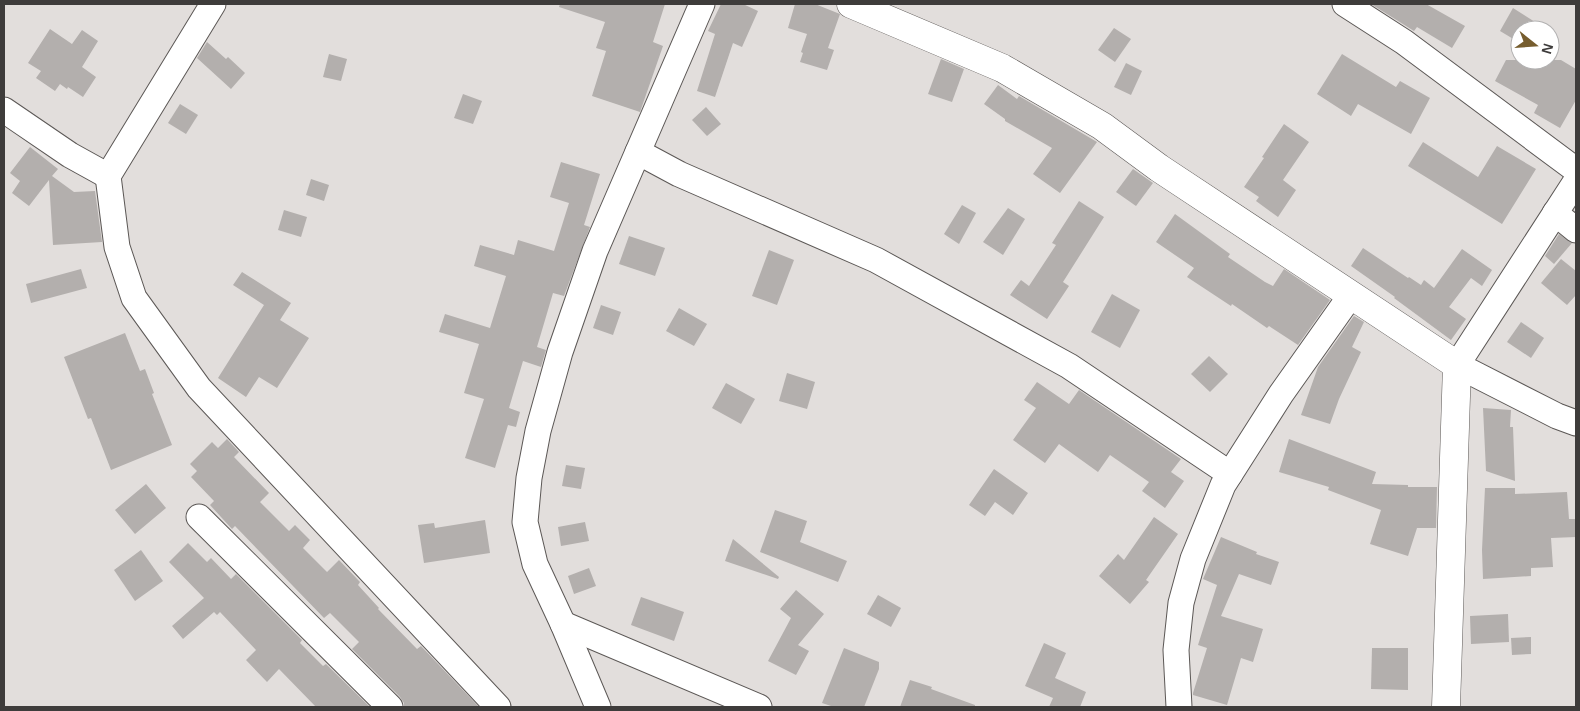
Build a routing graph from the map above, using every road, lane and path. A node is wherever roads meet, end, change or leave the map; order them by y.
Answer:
1 (213, 4) edge
2 (702, 4) edge
3 (851, 4) edge
4 (1344, 4) edge
5 (4, 110) edge
6 (638, 152) junction
7 (1576, 170) edge
8 (108, 176) junction
9 (1576, 181) edge
10 (1555, 213) junction
11 (1576, 230) edge
12 (1351, 295) junction
13 (1457, 365) junction
14 (1576, 423) edge
15 (1230, 474) junction
16 (199, 517) dead end
17 (563, 624) junction
18 (390, 707) edge
19 (498, 707) edge
20 (598, 707) edge
21 (759, 707) edge
22 (1179, 707) edge
23 (1446, 707) edge

1 - 8 street
2 - 6 street
3 - 12 street
4 - 7 street
5 - 8 street
6 - 15 street
6 - 17 street
8 - 19 street
9 - 10 street
10 - 11 street
10 - 13 street
12 - 13 street
12 - 15 street
13 - 14 street
13 - 23 street
15 - 22 street
16 - 18 street
17 - 20 street
17 - 21 street

